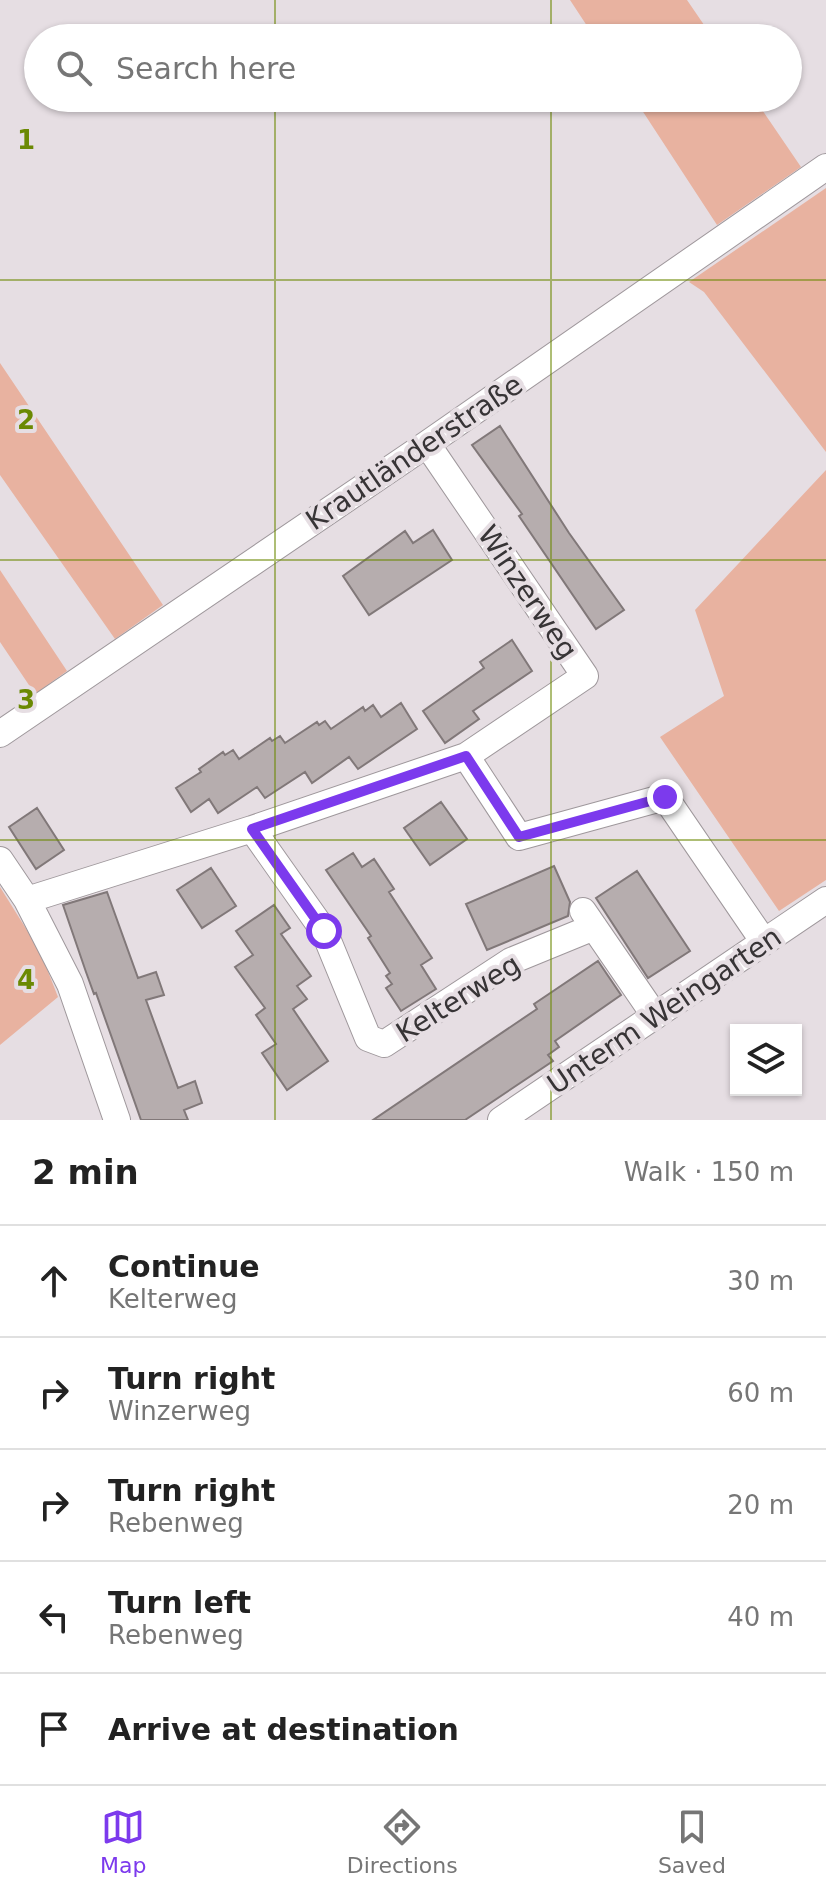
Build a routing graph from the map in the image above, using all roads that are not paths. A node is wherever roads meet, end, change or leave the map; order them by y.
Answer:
1 (826, 167) edge
2 (427, 444) junction
3 (0, 734) edge
4 (466, 756) junction
5 (252, 829) junction
6 (0, 860) edge
7 (27, 900) junction
8 (826, 900) edge
9 (764, 942) junction
10 (655, 1016) junction
11 (117, 1120) edge
12 (501, 1120) edge

1 - 2 street, Krautländerstraße
2 - 3 street, Krautländerstraße
2 - 4 street, Winzerweg
4 - 5 street, Winzerweg
4 - 9 street
5 - 7 street, Winzerweg
5 - 10 street, Kelterweg
6 - 7 street
7 - 11 street
8 - 9 street, Unterm Weingarten
9 - 10 street, Unterm Weingarten
10 - 12 street, Unterm Weingarten

